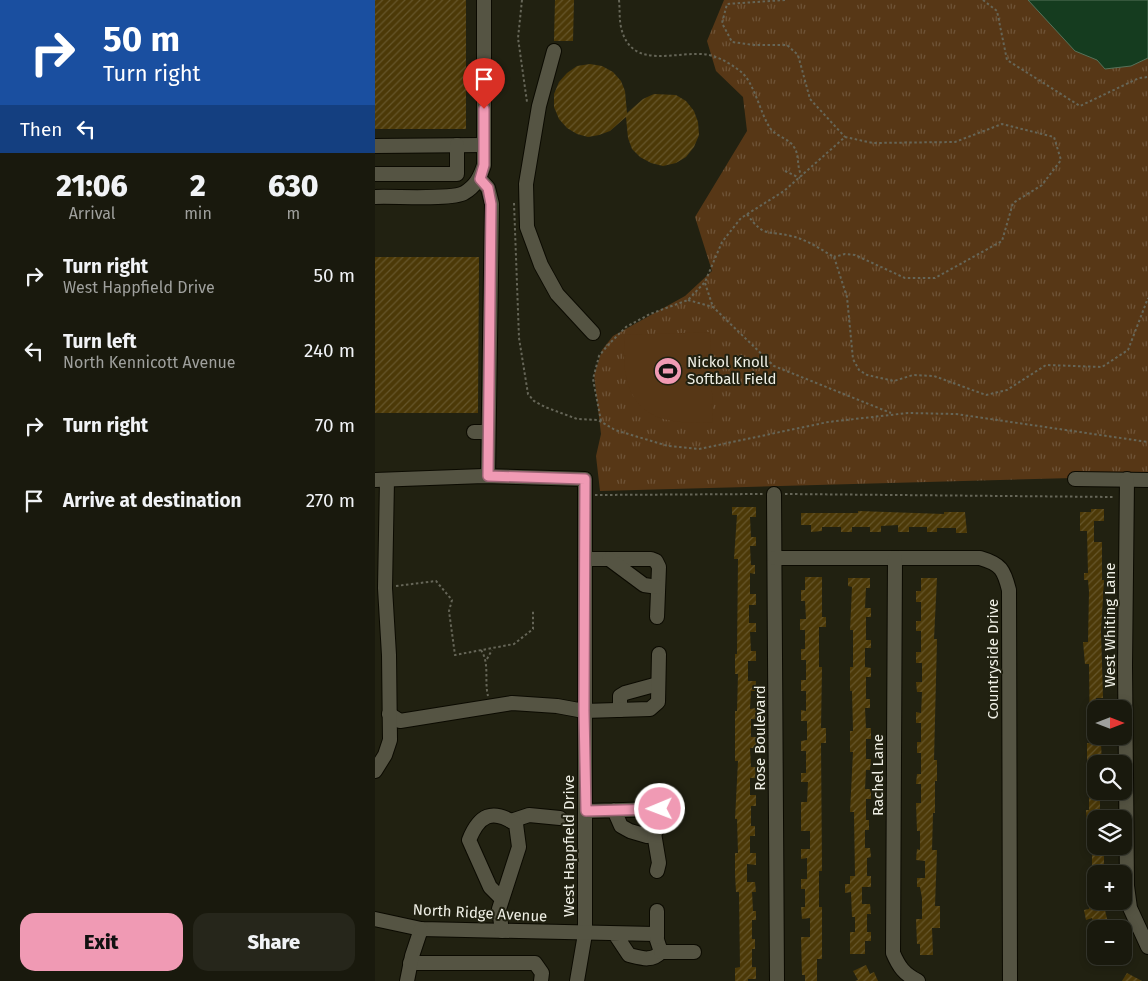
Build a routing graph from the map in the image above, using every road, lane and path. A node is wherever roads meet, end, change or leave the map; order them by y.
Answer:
1 (485, 0) edge
2 (619, 0) edge
3 (785, 0) edge
4 (983, 0) edge
5 (554, 51) dead end
6 (1148, 77) edge
7 (845, 137) junction
8 (457, 145) junction
9 (484, 145) junction
10 (375, 146) edge
11 (785, 171) dead end
12 (375, 174) edge
13 (801, 177) junction
14 (480, 179) junction
15 (375, 196) edge
16 (747, 213) junction
17 (834, 257) junction
18 (705, 282) junction
19 (1148, 298) edge
20 (688, 300) junction
21 (713, 307) junction
22 (593, 333) dead end
23 (891, 413) junction
24 (601, 422) dead end
25 (629, 435) dead end
26 (1148, 442) edge
27 (488, 476) junction
28 (1075, 479) dead end
29 (381, 480) edge
30 (1127, 480) junction
31 (1148, 480) edge
32 (774, 494) junction
33 (585, 495) junction
34 (1127, 497) junction
35 (775, 558) junction
36 (895, 558) junction
37 (585, 559) junction
38 (609, 559) junction
39 (394, 586) dead end
40 (658, 587) junction
41 (533, 611) dead end
42 (657, 617) dead end
43 (492, 649) junction
44 (481, 650) junction
45 (659, 654) dead end
46 (487, 659) junction
47 (658, 684) junction
48 (490, 706) junction
49 (620, 710) junction
50 (584, 711) junction
51 (389, 714) junction
52 (375, 771) edge
53 (614, 810) junction
54 (586, 811) junction
55 (560, 818) dead end
56 (511, 821) junction
57 (654, 832) junction
58 (657, 871) dead end
59 (502, 899) junction
60 (657, 911) dead end
61 (375, 919) edge
62 (421, 929) junction
63 (502, 931) junction
64 (585, 934) junction
65 (615, 934) junction
66 (657, 938) junction
67 (1148, 947) edge
68 (661, 952) junction
69 (694, 952) dead end
70 (410, 963) junction
71 (407, 981) edge
72 (541, 981) edge
73 (577, 981) edge
74 (777, 981) edge
75 (917, 981) edge
76 (996, 981) edge
77 (1010, 981) edge

1 - 9 street
2 - 13 path
3 - 7 path
4 - 6 path
5 - 22 street
7 - 13 path
7 - 17 path
8 - 9 street
8 - 10 street
8 - 12 street
9 - 14 street
11 - 13 path
13 - 16 path
14 - 15 street
14 - 27 street
16 - 17 path
16 - 18 path
17 - 19 path
18 - 20 path
18 - 21 path
20 - 21 path
20 - 24 path
21 - 23 path
23 - 25 path
23 - 26 path
27 - 29 street
27 - 33 street, West Happfield Drive
28 - 30 street
29 - 51 street
30 - 31 street
30 - 34 street, West Whiting Lane
32 - 33 path
32 - 34 path
32 - 35 street, Rose Boulevard
33 - 37 street, West Happfield Drive
34 - 67 street, West Whiting Lane
35 - 36 street, Countryside Drive
35 - 74 street, Rose Boulevard
36 - 75 street, Rachel Lane
36 - 77 street, Countryside Drive
37 - 38 street
37 - 50 street, West Happfield Drive
38 - 40 street
38 - 40 street
39 - 44 path
40 - 42 street
41 - 43 path
43 - 44 path
43 - 46 path
44 - 46 path
45 - 47 street
46 - 48 path
47 - 49 street
47 - 49 street
48 - 50 street
48 - 51 street
49 - 50 street
50 - 54 street, West Happfield Drive
51 - 52 street
53 - 54 street
53 - 57 street
53 - 57 street
54 - 64 street, West Happfield Drive
55 - 56 street, West Happfield Drive
56 - 59 street
56 - 59 street, West Happfield Drive
57 - 58 street
59 - 63 street
60 - 66 street
61 - 62 street, North Ridge Avenue
62 - 63 street, North Ridge Avenue
62 - 70 street
63 - 64 street, North Ridge Avenue
64 - 65 street, North Ridge Avenue
64 - 73 street, West Happfield Drive
65 - 66 street, North Ridge Avenue
65 - 68 street
66 - 68 street
68 - 69 street
70 - 71 street
70 - 72 street
76 - 77 street

